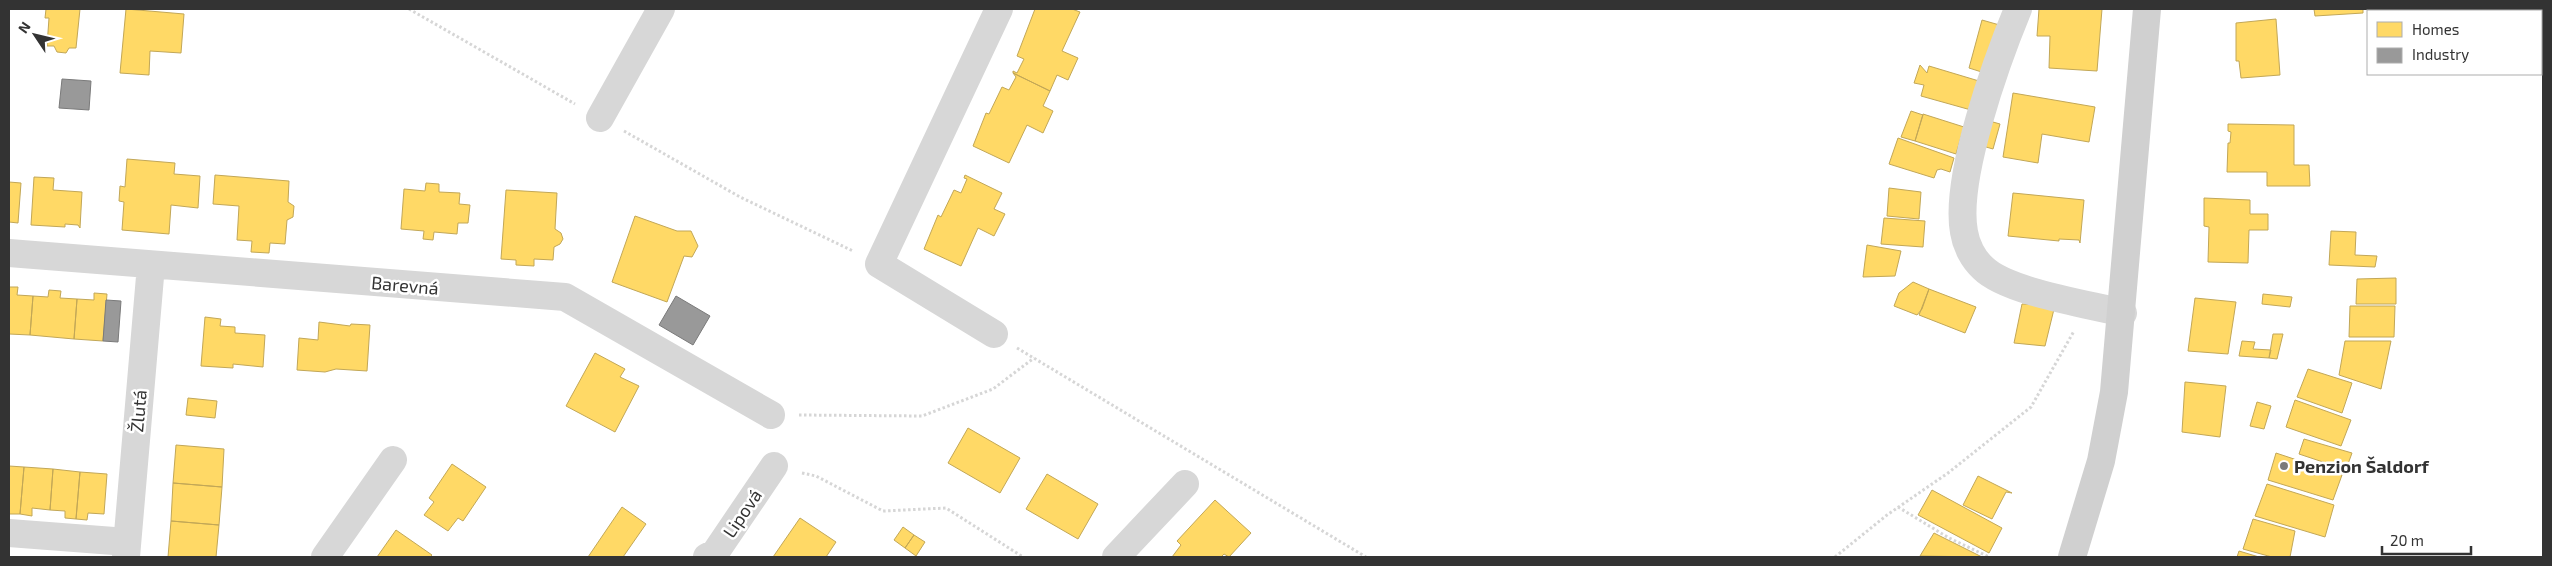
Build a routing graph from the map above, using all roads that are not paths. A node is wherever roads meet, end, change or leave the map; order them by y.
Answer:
1 (661, 9) edge
2 (999, 9) edge
3 (2018, 9) edge
4 (2148, 9) edge
5 (600, 118) road end
6 (9, 253) edge
7 (151, 265) junction
8 (2123, 313) junction
9 (994, 334) road end
10 (771, 414) road end
11 (393, 460) dead end
12 (774, 466) road end
13 (1184, 484) dead end
14 (9, 533) edge
15 (126, 549) edge
16 (325, 557) edge
17 (707, 557) edge
18 (1116, 557) edge
19 (2072, 557) edge

1 - 5 street
2 - 9 street
3 - 8 street
4 - 8 main road
6 - 7 street, Barevná
7 - 10 street, Barevná
7 - 15 street, Žlutá
8 - 19 main road
11 - 16 street
12 - 17 street, Lipová
13 - 18 street
14 - 15 street

